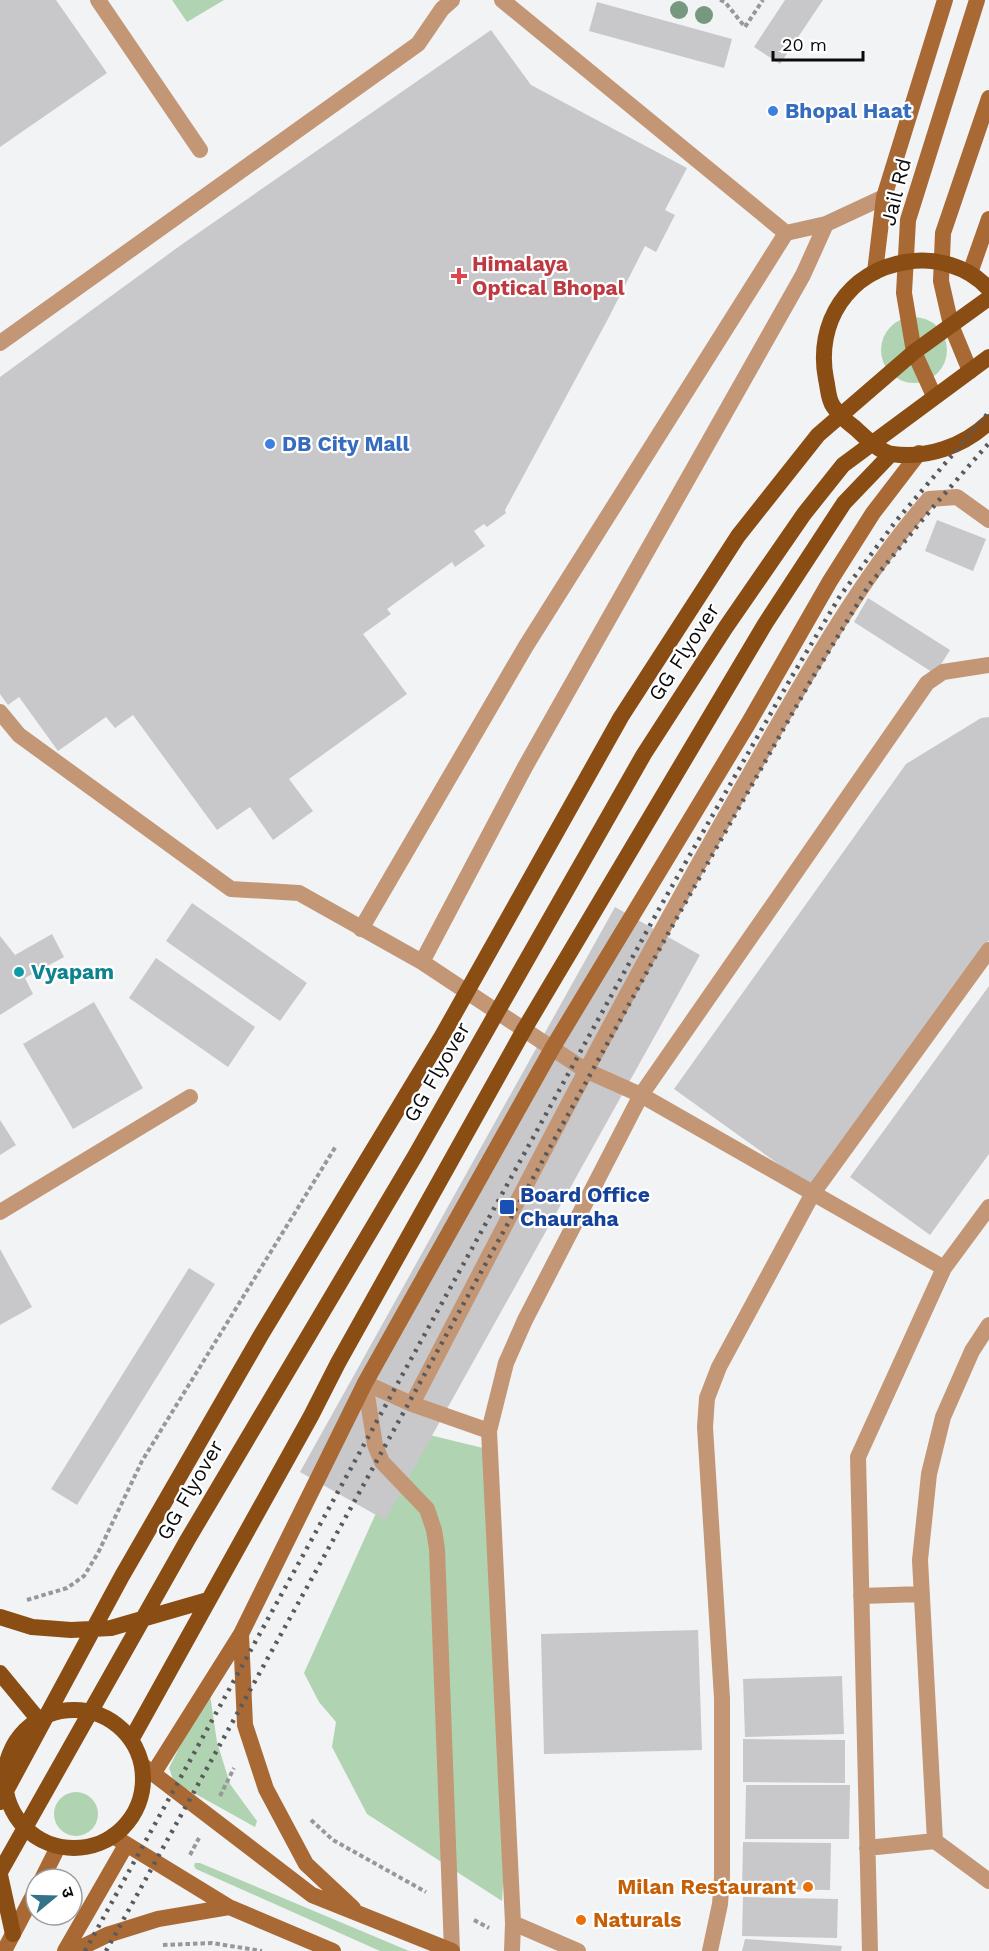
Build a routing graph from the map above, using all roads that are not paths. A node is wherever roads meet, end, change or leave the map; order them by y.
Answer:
1 (98, 0) edge
2 (452, 0) edge
3 (502, 0) edge
4 (945, 0) edge
5 (977, 0) edge
6 (989, 98) edge
7 (200, 150) dead end
8 (884, 197) junction
9 (989, 219) edge
10 (826, 224) junction
11 (786, 233) junction
12 (874, 272) junction
13 (982, 279) edge
14 (989, 298) edge
15 (951, 325) junction
16 (0, 343) edge
17 (914, 352) junction
18 (989, 357) edge
19 (970, 371) junction
20 (934, 396) junction
21 (989, 422) edge
22 (920, 453) junction
23 (891, 454) junction
24 (989, 520) edge
25 (989, 665) edge
26 (0, 712) edge
27 (361, 929) junction
28 (989, 950) edge
29 (422, 962) junction
30 (525, 1028) junction
31 (553, 1047) junction
32 (585, 1070) junction
33 (641, 1095) junction
34 (190, 1097) dead end
35 (813, 1193) junction
36 (989, 1207) edge
37 (0, 1212) edge
38 (944, 1268) junction
39 (989, 1325) edge
40 (365, 1383) junction
41 (412, 1404) junction
42 (489, 1431) junction
43 (922, 1594) junction
44 (861, 1596) junction
45 (208, 1600) junction
46 (0, 1617) edge
47 (241, 1634) junction
48 (0, 1673) edge
49 (38, 1719) junction
50 (131, 1740) junction
51 (3, 1761) edge
52 (147, 1769) junction
53 (0, 1802) edge
54 (120, 1840) junction
55 (935, 1841) junction
56 (58, 1847) junction
57 (867, 1848) junction
58 (48, 1867) edge
59 (0, 1873) edge
60 (989, 1881) edge
61 (229, 1907) junction
62 (24, 1913) edge
63 (360, 1914) junction
64 (513, 1923) junction
65 (13, 1934) junction
66 (513, 1946) edge
67 (4, 1951) edge
68 (65, 1951) edge
69 (74, 1951) edge
70 (333, 1951) edge
71 (452, 1951) edge
72 (578, 1951) edge
73 (710, 1951) edge
74 (870, 1951) edge

1 - 7 lane
2 - 16 lane
3 - 11 lane
4 - 8 main road
5 - 17 main road, Jail Rd
6 - 15 main road
8 - 10 lane
8 - 12 main road
9 - 13 main road
10 - 11 lane
10 - 29 lane
11 - 27 lane
12 - 13 main road
12 - 23 main road
14 - 15 main road, GG Flyover
15 - 17 main road, GG Flyover
15 - 19 main road
17 - 20 main road, Jail Rd
17 - 53 main road, GG Flyover
18 - 19 main road, GG Flyover
19 - 20 main road, GG Flyover
20 - 59 main road, GG Flyover
21 - 22 main road
22 - 23 main road
22 - 31 main road
23 - 30 main road
24 - 32 lane
25 - 33 lane
26 - 27 lane
27 - 29 lane
28 - 35 lane
29 - 30 lane
30 - 31 lane
30 - 45 main road
31 - 32 lane
31 - 40 main road
32 - 33 lane
32 - 41 lane
33 - 35 lane
33 - 42 lane
34 - 37 lane
35 - 38 lane
35 - 73 lane
36 - 38 lane
38 - 44 lane
39 - 43 lane
40 - 41 lane
40 - 47 main road
40 - 71 lane
41 - 42 lane
42 - 64 lane
43 - 44 lane
43 - 55 lane
44 - 57 lane
45 - 46 main road
45 - 50 main road
47 - 52 main road
47 - 63 main road
48 - 49 main road
49 - 50 main road
49 - 51 main road
50 - 52 main road
51 - 56 main road
52 - 54 main road
52 - 63 main road
54 - 56 main road
54 - 61 main road
54 - 68 main road
55 - 57 lane
55 - 60 lane
56 - 58 main road
57 - 74 lane
59 - 65 main road
61 - 69 main road
61 - 70 main road
62 - 65 main road
63 - 71 main road
64 - 66 lane
64 - 72 lane
65 - 67 main road

